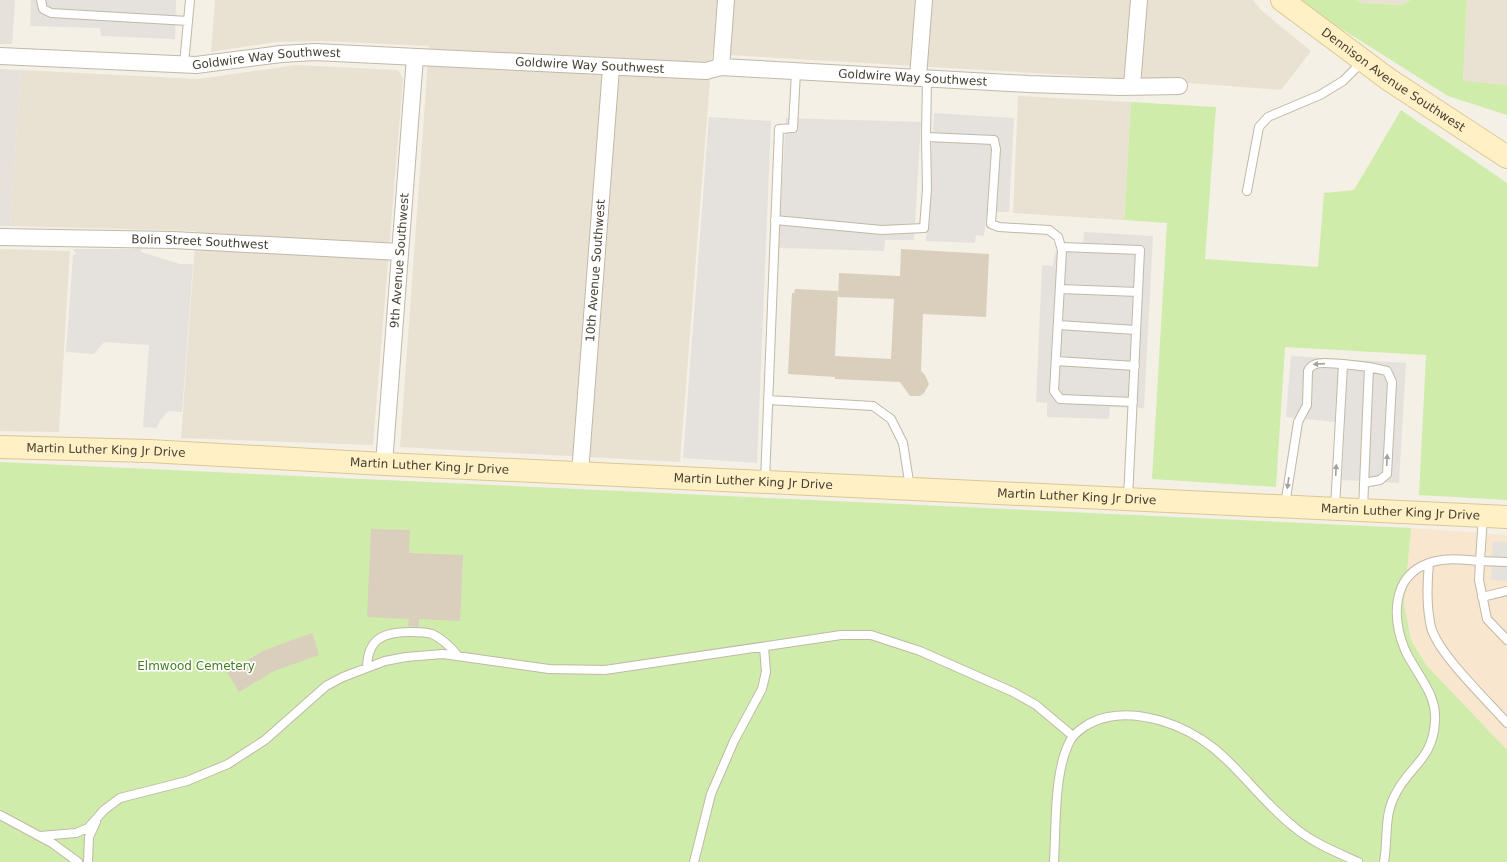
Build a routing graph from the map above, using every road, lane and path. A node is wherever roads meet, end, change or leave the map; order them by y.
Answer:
1 (41, 0) edge
2 (190, 0) edge
3 (726, 0) edge
4 (924, 0) edge
5 (1139, 0) edge
6 (1282, 0) edge
7 (188, 21) junction
8 (0, 56) edge
9 (414, 57) junction
10 (1363, 61) junction
11 (184, 64) junction
12 (611, 68) junction
13 (720, 68) junction
14 (796, 72) junction
15 (922, 77) junction
16 (1132, 86) junction
17 (1179, 86) dead end
18 (926, 137) junction
19 (1503, 150) edge
20 (1247, 191) dead end
21 (775, 220) junction
22 (0, 236) edge
23 (1061, 247) junction
24 (400, 252) junction
25 (1060, 289) junction
26 (1138, 292) junction
27 (1058, 326) junction
28 (1136, 330) junction
29 (1056, 361) junction
30 (1343, 364) junction
31 (1135, 366) junction
32 (1369, 368) junction
33 (768, 400) junction
34 (1133, 402) junction
35 (0, 447) edge
36 (384, 464) junction
37 (580, 473) junction
38 (765, 482) junction
39 (1364, 483) junction
40 (910, 489) junction
41 (1128, 499) junction
42 (1285, 506) junction
43 (1334, 508) junction
44 (1363, 510) junction
45 (1483, 516) junction
46 (1507, 517) edge
47 (1480, 561) junction
48 (1507, 562) edge
49 (1429, 563) junction
50 (1507, 591) edge
51 (1482, 597) junction
52 (1507, 640) edge
53 (764, 647) junction
54 (458, 656) junction
55 (367, 667) junction
56 (1507, 722) edge
57 (1073, 736) junction
58 (0, 815) edge
59 (97, 819) junction
60 (40, 836) junction
61 (78, 862) edge
62 (88, 862) edge
63 (694, 862) edge
64 (1054, 862) edge
65 (1358, 862) edge
66 (1384, 862) edge

1 - 7 lane
2 - 7 lane
3 - 13 street
4 - 15 street
5 - 16 street
6 - 10 main road, Dennison Avenue Southwest
7 - 11 lane
8 - 11 street, Goldwire Way Southwest
9 - 11 street, Goldwire Way Southwest
9 - 12 street, Goldwire Way Southwest
9 - 24 street, 9th Avenue Southwest
10 - 19 main road, Dennison Avenue Southwest
10 - 20 lane
12 - 13 street, Goldwire Way Southwest
12 - 37 street, 10th Avenue Southwest
13 - 14 street, Goldwire Way Southwest
14 - 15 street, Goldwire Way Southwest
14 - 21 lane
15 - 16 street, Goldwire Way Southwest
15 - 18 lane
16 - 17 street, Goldwire Way Southwest
18 - 21 lane
18 - 23 lane
21 - 33 lane
22 - 24 street, Bolin Street Southwest
23 - 25 lane
23 - 26 lane
24 - 36 street, 9th Avenue Southwest
25 - 26 lane
25 - 27 lane
26 - 28 lane
27 - 28 lane
27 - 29 lane
28 - 31 lane
29 - 31 lane
29 - 34 lane
30 - 32 lane
30 -> 42 lane
43 -> 30 lane
31 - 34 lane
32 - 39 lane
39 -> 32 lane
33 - 38 lane
33 - 40 lane
34 - 41 lane
35 - 36 main road, Martin Luther King Jr Drive
36 - 37 main road, Martin Luther King Jr Drive
37 - 38 main road, Martin Luther King Jr Drive
38 - 40 main road, Martin Luther King Jr Drive
39 - 44 lane
40 - 41 main road, Martin Luther King Jr Drive
41 - 42 main road, Martin Luther King Jr Drive
42 - 43 main road, Martin Luther King Jr Drive
43 - 44 main road, Martin Luther King Jr Drive
44 - 45 main road, Martin Luther King Jr Drive
45 - 46 main road, Martin Luther King Jr Drive
45 - 47 lane
47 - 48 lane
47 - 49 lane
47 - 51 lane
49 - 56 lane
49 - 66 lane
50 - 51 lane
51 - 52 lane
53 - 54 lane
53 - 57 lane
53 - 63 lane
54 - 55 lane
54 - 55 lane
55 - 59 lane
57 - 64 lane
57 - 65 lane
58 - 60 lane
59 - 60 lane
59 - 62 lane
60 - 61 lane

